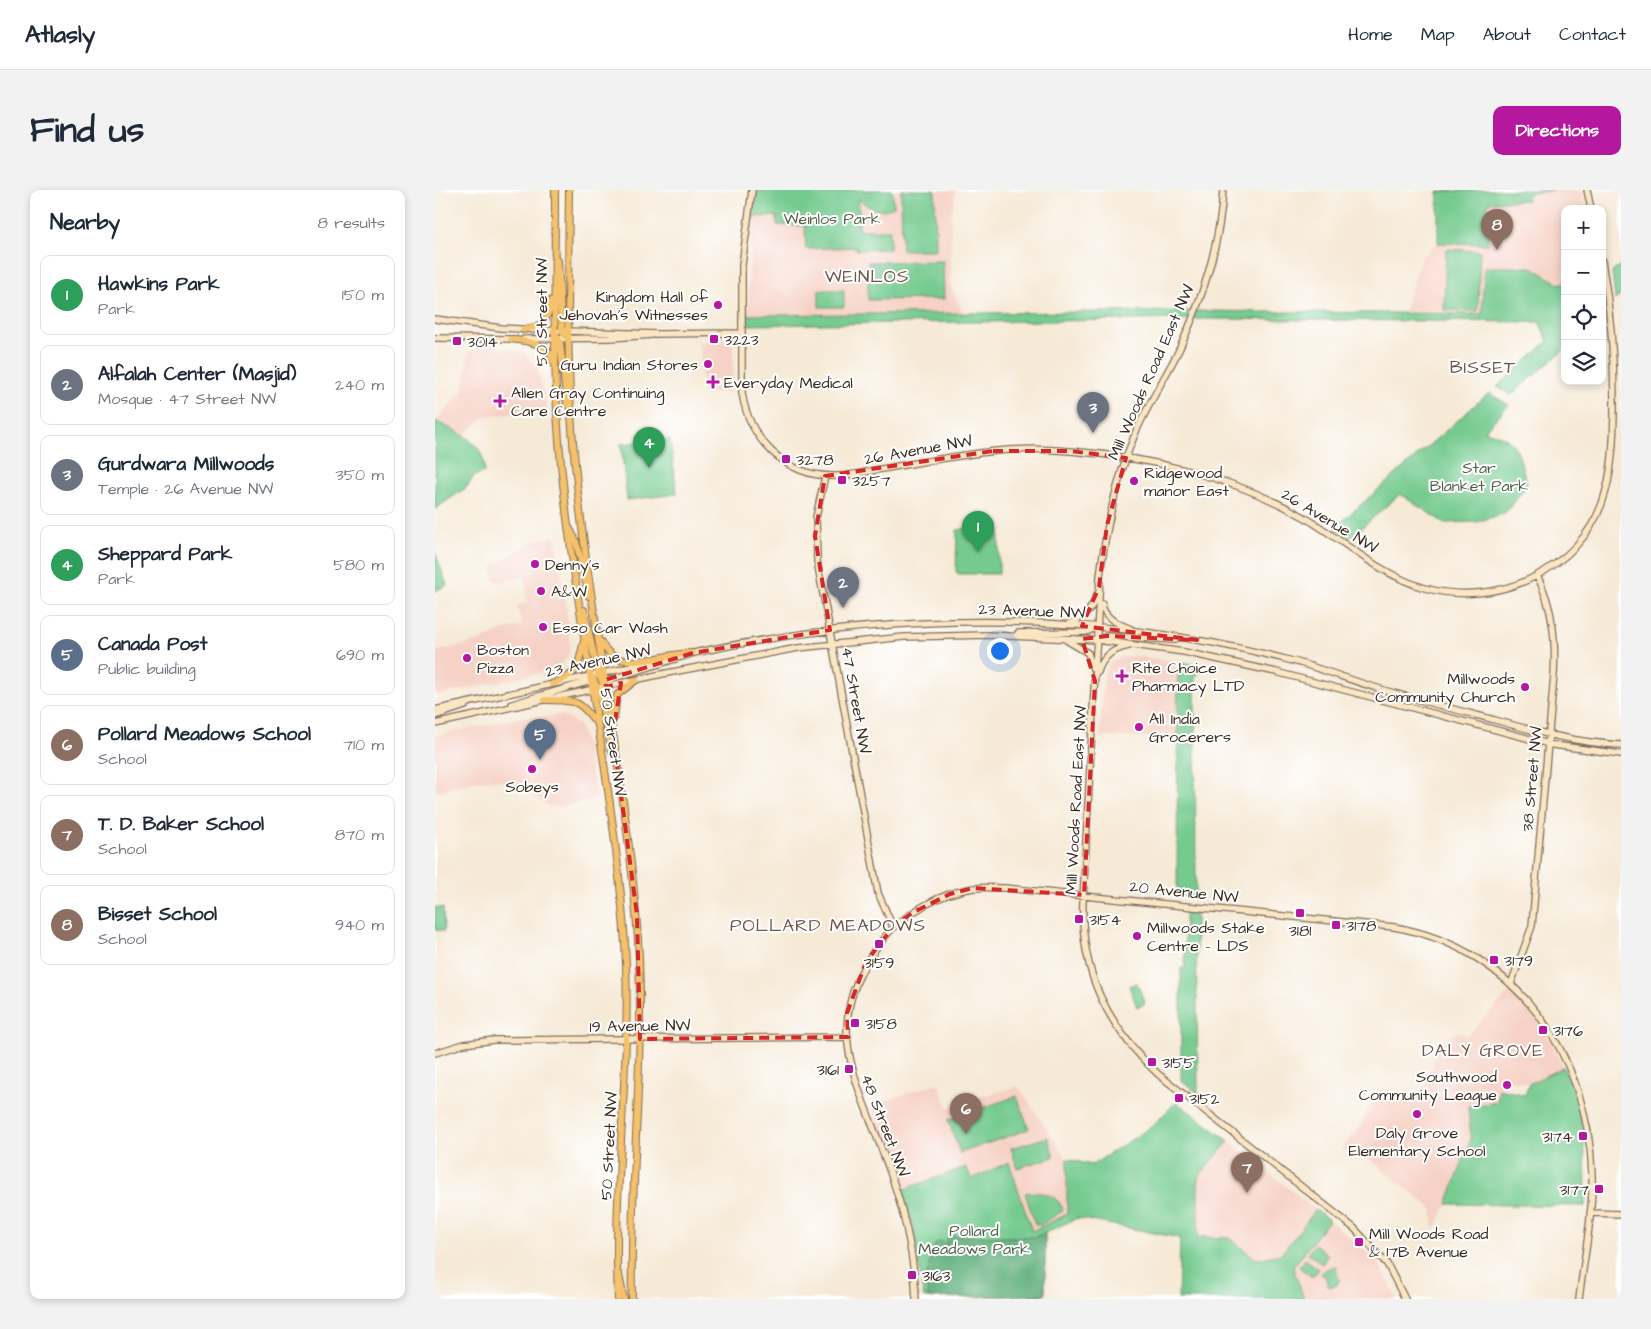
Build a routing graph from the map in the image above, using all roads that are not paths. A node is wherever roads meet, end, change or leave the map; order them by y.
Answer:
1 (555, 190) edge
2 (569, 190) edge
3 (752, 190) edge
4 (1223, 190) edge
5 (1587, 190) edge
6 (1590, 205) edge
7 (555, 240) junction
8 (554, 277) junction
9 (1606, 295) edge
10 (435, 319) edge
11 (523, 330) junction
12 (554, 331) junction
13 (565, 331) junction
14 (741, 333) junction
15 (657, 334) junction
16 (435, 338) edge
17 (511, 339) junction
18 (557, 339) junction
19 (568, 339) junction
20 (555, 369) junction
21 (572, 434) junction
22 (1126, 458) junction
23 (825, 476) junction
24 (569, 528) junction
25 (1537, 575) junction
26 (577, 586) junction
27 (1099, 587) junction
28 (594, 611) junction
29 (1061, 625) junction
30 (1098, 626) junction
31 (829, 630) junction
32 (1141, 632) junction
33 (999, 635) junction
34 (598, 636) junction
35 (585, 637) junction
36 (1061, 638) junction
37 (1097, 640) junction
38 (1197, 640) junction
39 (832, 643) junction
40 (1133, 644) junction
41 (693, 653) junction
42 (636, 680) junction
43 (598, 681) junction
44 (1095, 681) junction
45 (552, 684) junction
46 (545, 700) junction
47 (476, 701) junction
48 (435, 710) edge
49 (502, 710) junction
50 (435, 716) edge
51 (435, 724) edge
52 (598, 725) junction
53 (613, 734) junction
54 (1548, 735) junction
55 (1547, 743) junction
56 (1621, 745) edge
57 (1621, 754) edge
58 (618, 769) junction
59 (1083, 895) junction
60 (893, 927) junction
61 (866, 962) joint
62 (1511, 984) junction
63 (848, 1037) junction
64 (627, 1039) junction
65 (640, 1039) junction
66 (435, 1053) edge
67 (1591, 1213) junction
68 (1621, 1214) edge
69 (617, 1271) junction
70 (618, 1299) edge
71 (624, 1299) edge
72 (632, 1299) edge
73 (916, 1299) edge
74 (1405, 1299) edge
75 (1579, 1299) edge

1 - 7 main road, 50 Street NW
2 - 13 main road, 50 Street NW
3 - 14 street
4 - 22 street, Mill Woods Road East NW
5 - 6 street
7 - 8 main road, 50 Street NW
7 - 13 main road
8 - 11 main road
8 - 12 main road, 50 Street NW
9 - 25 street, 26 Avenue NW
10 - 11 street
11 - 12 street
12 - 13 street
12 - 18 main road
13 - 15 street
13 - 19 main road
14 - 15 street
14 - 23 street, 26 Avenue NW
15 - 19 street
16 - 17 street
17 - 18 street
17 - 20 main road
18 - 19 street
18 - 20 main road, 50 Street NW
18 - 21 main road
19 - 21 main road, 50 Street NW
20 - 24 main road, 50 Street NW
21 - 28 main road, 50 Street NW
22 - 23 street, 26 Avenue NW
22 - 25 street, 26 Avenue NW
22 - 27 street, Mill Woods Road East NW
23 - 31 street, 47 Street NW
24 - 26 main road, 50 Street NW
24 - 28 main road
25 - 54 street, 38 Street NW
26 - 35 main road, 50 Street NW
26 - 43 main road
27 - 29 street
27 - 30 street, Mill Woods Road East NW
27 - 32 street
28 - 34 main road, 50 Street NW
29 - 30 street, 23 Avenue NW
29 - 31 street, 23 Avenue NW
30 - 32 street, 23 Avenue NW
30 - 33 street
30 - 37 street, Mill Woods Road East NW
31 - 39 street, 47 Street NW
31 - 41 street, 23 Avenue NW
32 - 38 street, 23 Avenue NW
33 - 36 street, 23 Avenue NW
33 - 39 street, 23 Avenue NW
34 - 41 main road
34 - 43 main road, 50 Street NW
35 - 43 main road, 50 Street NW
35 - 45 main road
36 - 37 street, 23 Avenue NW
36 - 44 street
37 - 38 street
37 - 40 street, 23 Avenue NW
37 - 44 street, Mill Woods Road East NW
38 - 54 street, 23 Avenue NW
39 - 42 street, 23 Avenue NW
39 - 60 street, 47 Street NW
40 - 44 street
40 - 55 street, 23 Avenue NW
41 - 43 street, 23 Avenue NW
42 - 43 street, 23 Avenue NW
42 - 53 main road
43 - 45 street, 23 Avenue NW
43 - 46 street, 23 Avenue NW
43 - 49 street
43 - 52 main road, 50 Street NW
43 - 53 main road, 50 Street NW
43 - 58 main road
44 - 59 street, Mill Woods Road East NW
45 - 47 street, 23 Avenue NW
46 - 49 street, 23 Avenue NW
46 - 52 main road
47 - 48 street, 23 Avenue NW
47 - 50 street
49 - 51 street, 23 Avenue NW
52 - 64 main road, 50 Street NW
53 - 58 main road, 50 Street NW
54 - 55 street, 38 Street NW
54 - 56 street, 23 Avenue NW
55 - 57 street, 23 Avenue NW
55 - 62 street, 38 Street NW
58 - 65 main road, 50 Street NW
59 - 60 street, 20 Avenue NW
59 - 62 street, 20 Avenue NW
59 - 74 street, Mill Woods Road East NW
60 - 61 street, 20 Avenue NW
61 - 63 street, 48 Street NW
62 - 67 street, 20 Avenue NW
63 - 65 street, 19 Avenue NW
63 - 73 street, 48 Street NW
64 - 65 street, 19 Avenue NW
64 - 66 street, 19 Avenue NW
64 - 69 main road, 50 Street NW
65 - 72 main road, 50 Street NW
67 - 68 street
67 - 75 street, 20 Avenue NW
69 - 70 main road, 50 Street NW
69 - 71 main road

